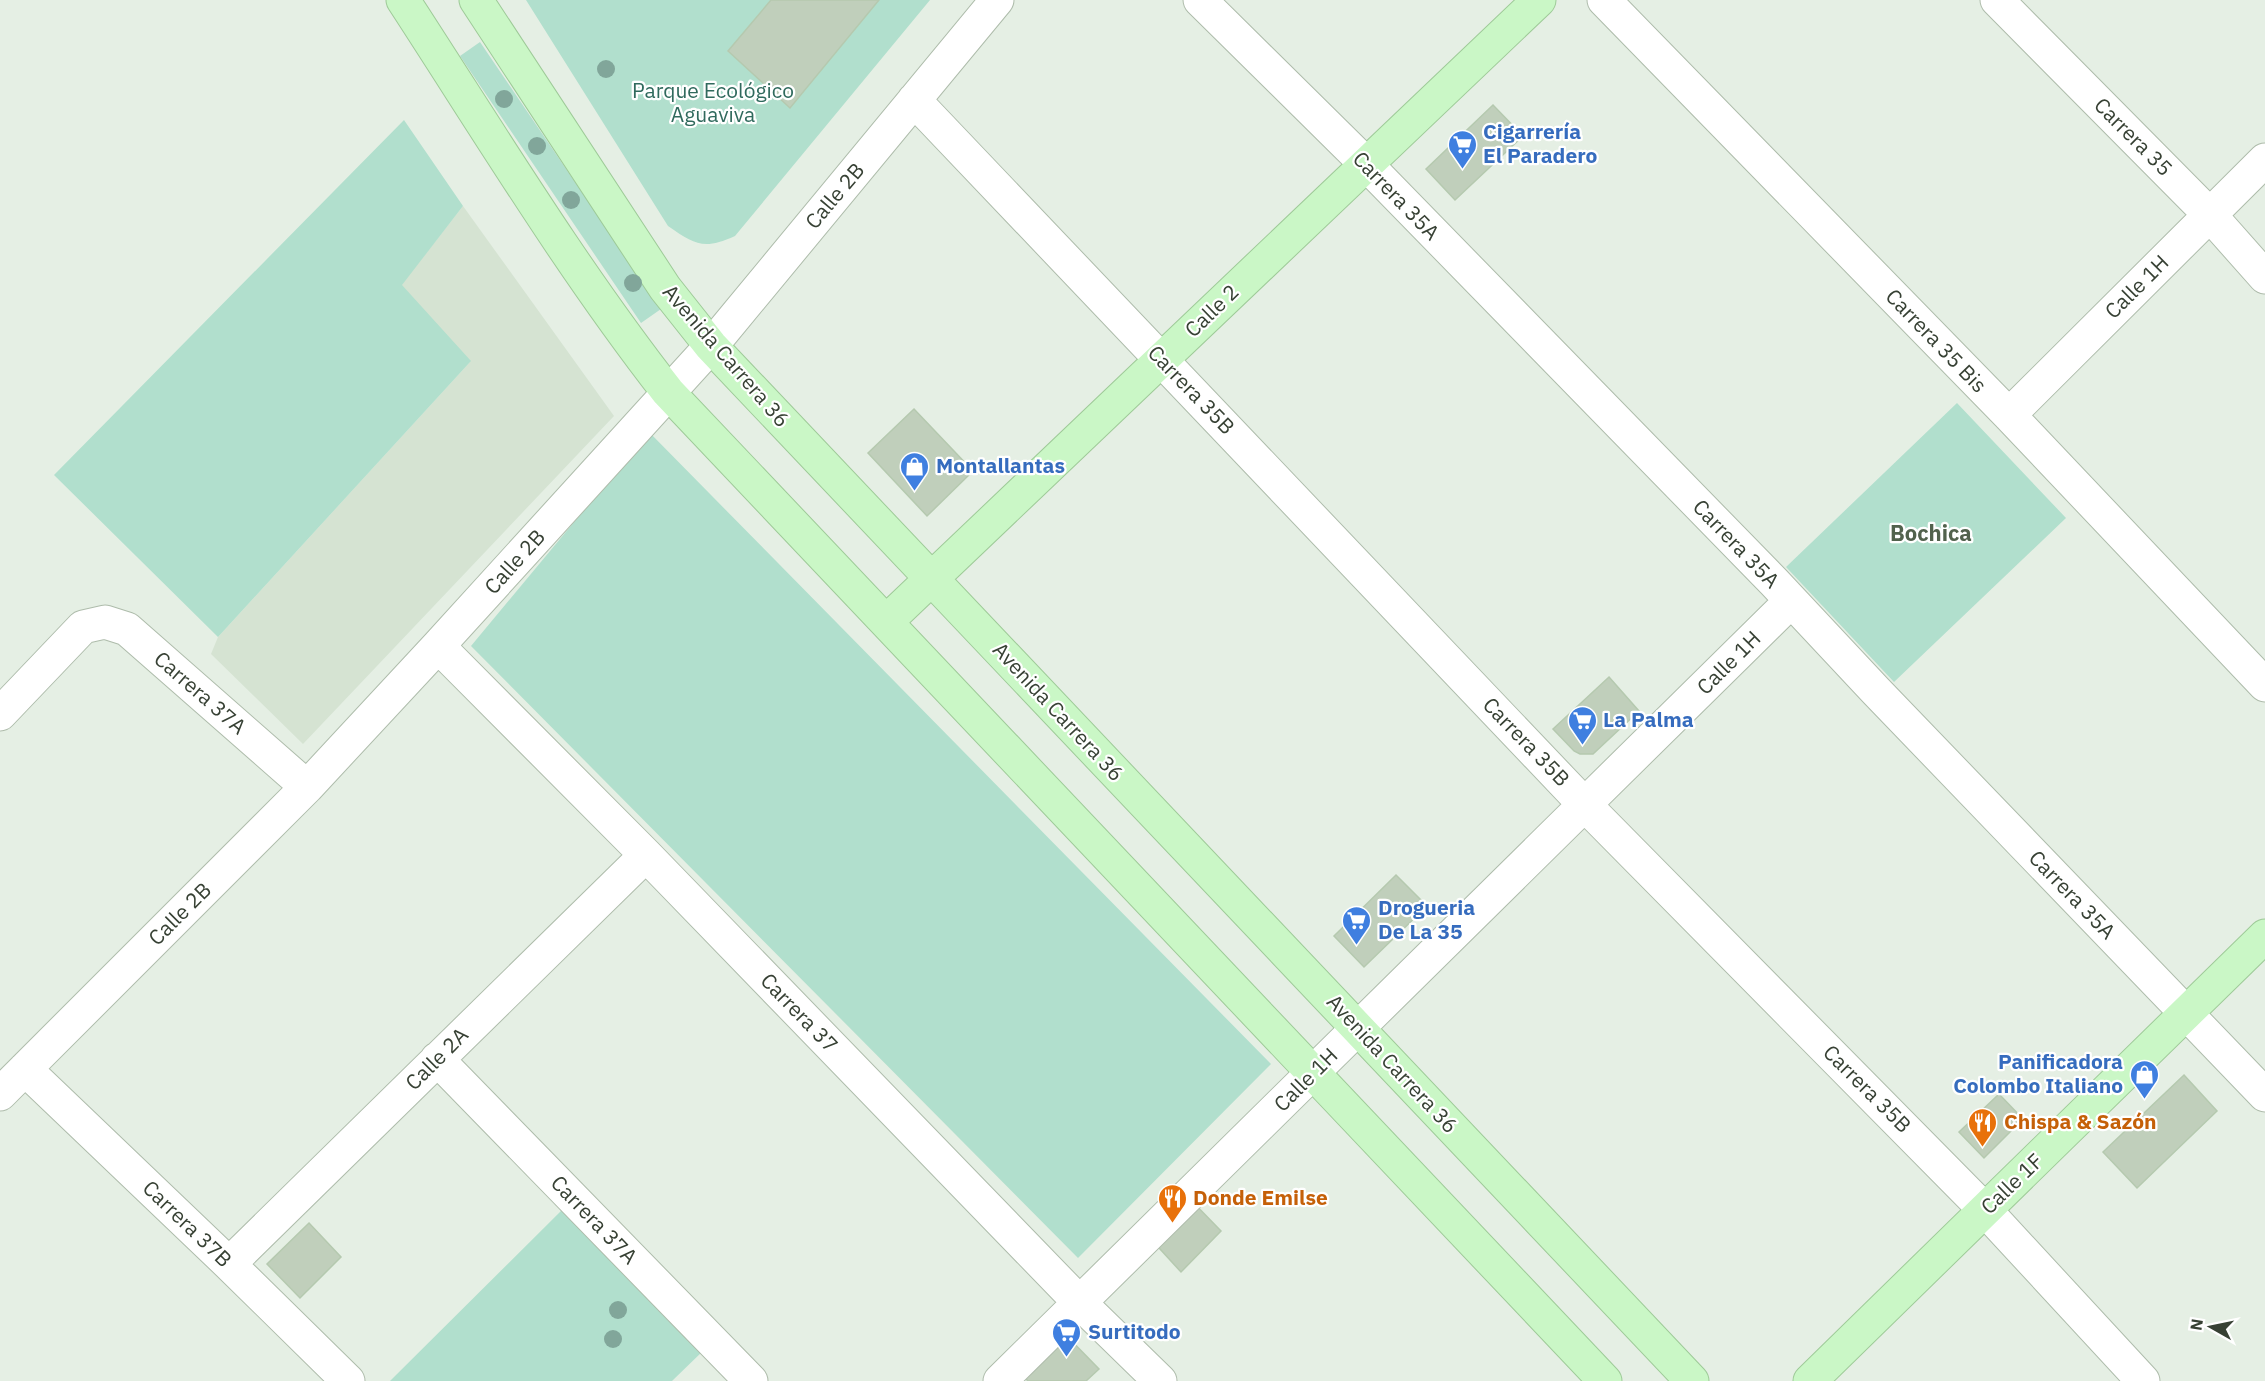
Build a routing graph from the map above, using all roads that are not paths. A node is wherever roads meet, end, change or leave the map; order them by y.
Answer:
1 (476, 0) edge
2 (997, 0) edge
3 (1200, 0) edge
4 (1539, 0) edge
5 (1604, 0) edge
6 (1997, 0) edge
7 (412, 3) edge
8 (914, 100) junction
9 (2265, 160) edge
10 (1366, 164) junction
11 (2210, 215) junction
12 (2265, 278) edge
13 (711, 346) junction
14 (1162, 359) junction
15 (668, 392) junction
16 (2009, 415) junction
17 (931, 578) junction
18 (1791, 602) junction
19 (886, 622) junction
20 (438, 646) junction
21 (2265, 685) edge
22 (0, 714) edge
23 (307, 787) junction
24 (1586, 804) junction
25 (646, 855) junction
26 (2265, 936) edge
27 (2187, 1013) junction
28 (1358, 1028) junction
29 (437, 1059) junction
30 (25, 1069) junction
31 (1313, 1072) junction
32 (0, 1094) edge
33 (2265, 1095) edge
34 (1985, 1210) junction
35 (229, 1264) junction
36 (1080, 1303) junction
37 (348, 1381) edge
38 (751, 1381) edge
39 (1000, 1381) edge
40 (1160, 1381) edge
41 (1605, 1381) edge
42 (1692, 1381) edge
43 (1810, 1381) edge
44 (2142, 1381) edge

1 - 13 main road, Avenida Carrera 36
2 - 8 street, Calle 2B
3 - 10 street, Carrera 35A
4 - 10 main road, Calle 2
5 - 16 street, Carrera 35 Bis
6 - 11 street, Carrera 35
7 - 15 main road
8 - 13 street, Calle 2B
8 - 14 street, Carrera 35B
9 - 11 street, Calle 1H
10 - 14 main road, Calle 2
10 - 18 street, Carrera 35A
11 - 12 street, Carrera 35
11 - 16 street, Calle 1H
13 - 15 street, Calle 2B
13 - 17 main road, Avenida Carrera 36
14 - 17 main road, Calle 2
14 - 24 street, Carrera 35B
15 - 19 main road
15 - 20 street, Calle 2B
16 - 21 street, Carrera 35 Bis
17 - 19 main road, Calle 2
17 - 28 main road, Avenida Carrera 36
18 - 24 street, Calle 1H
18 - 27 street, Carrera 35A
19 - 31 main road
20 - 23 street, Calle 2B
20 - 25 street, Carrera 37
22 - 23 street, Carrera 37A
23 - 30 street, Calle 2B
24 - 28 street, Calle 1H
24 - 34 street, Carrera 35B
25 - 29 street, Calle 2A
25 - 36 street, Carrera 37
26 - 27 main road, Calle 1F
27 - 33 street, Carrera 35A
27 - 34 main road, Calle 1F
28 - 31 street, Calle 1H
28 - 42 main road, Avenida Carrera 36
29 - 35 street, Calle 2A
29 - 38 street, Carrera 37A
30 - 32 street, Calle 2B
30 - 35 street, Carrera 37B
31 - 36 street, Calle 1H
31 - 41 main road
34 - 43 main road, Calle 1F
34 - 44 street, Carrera 35B
35 - 37 street, Carrera 37B
36 - 39 street, Calle 1H
36 - 40 street, Carrera 37

